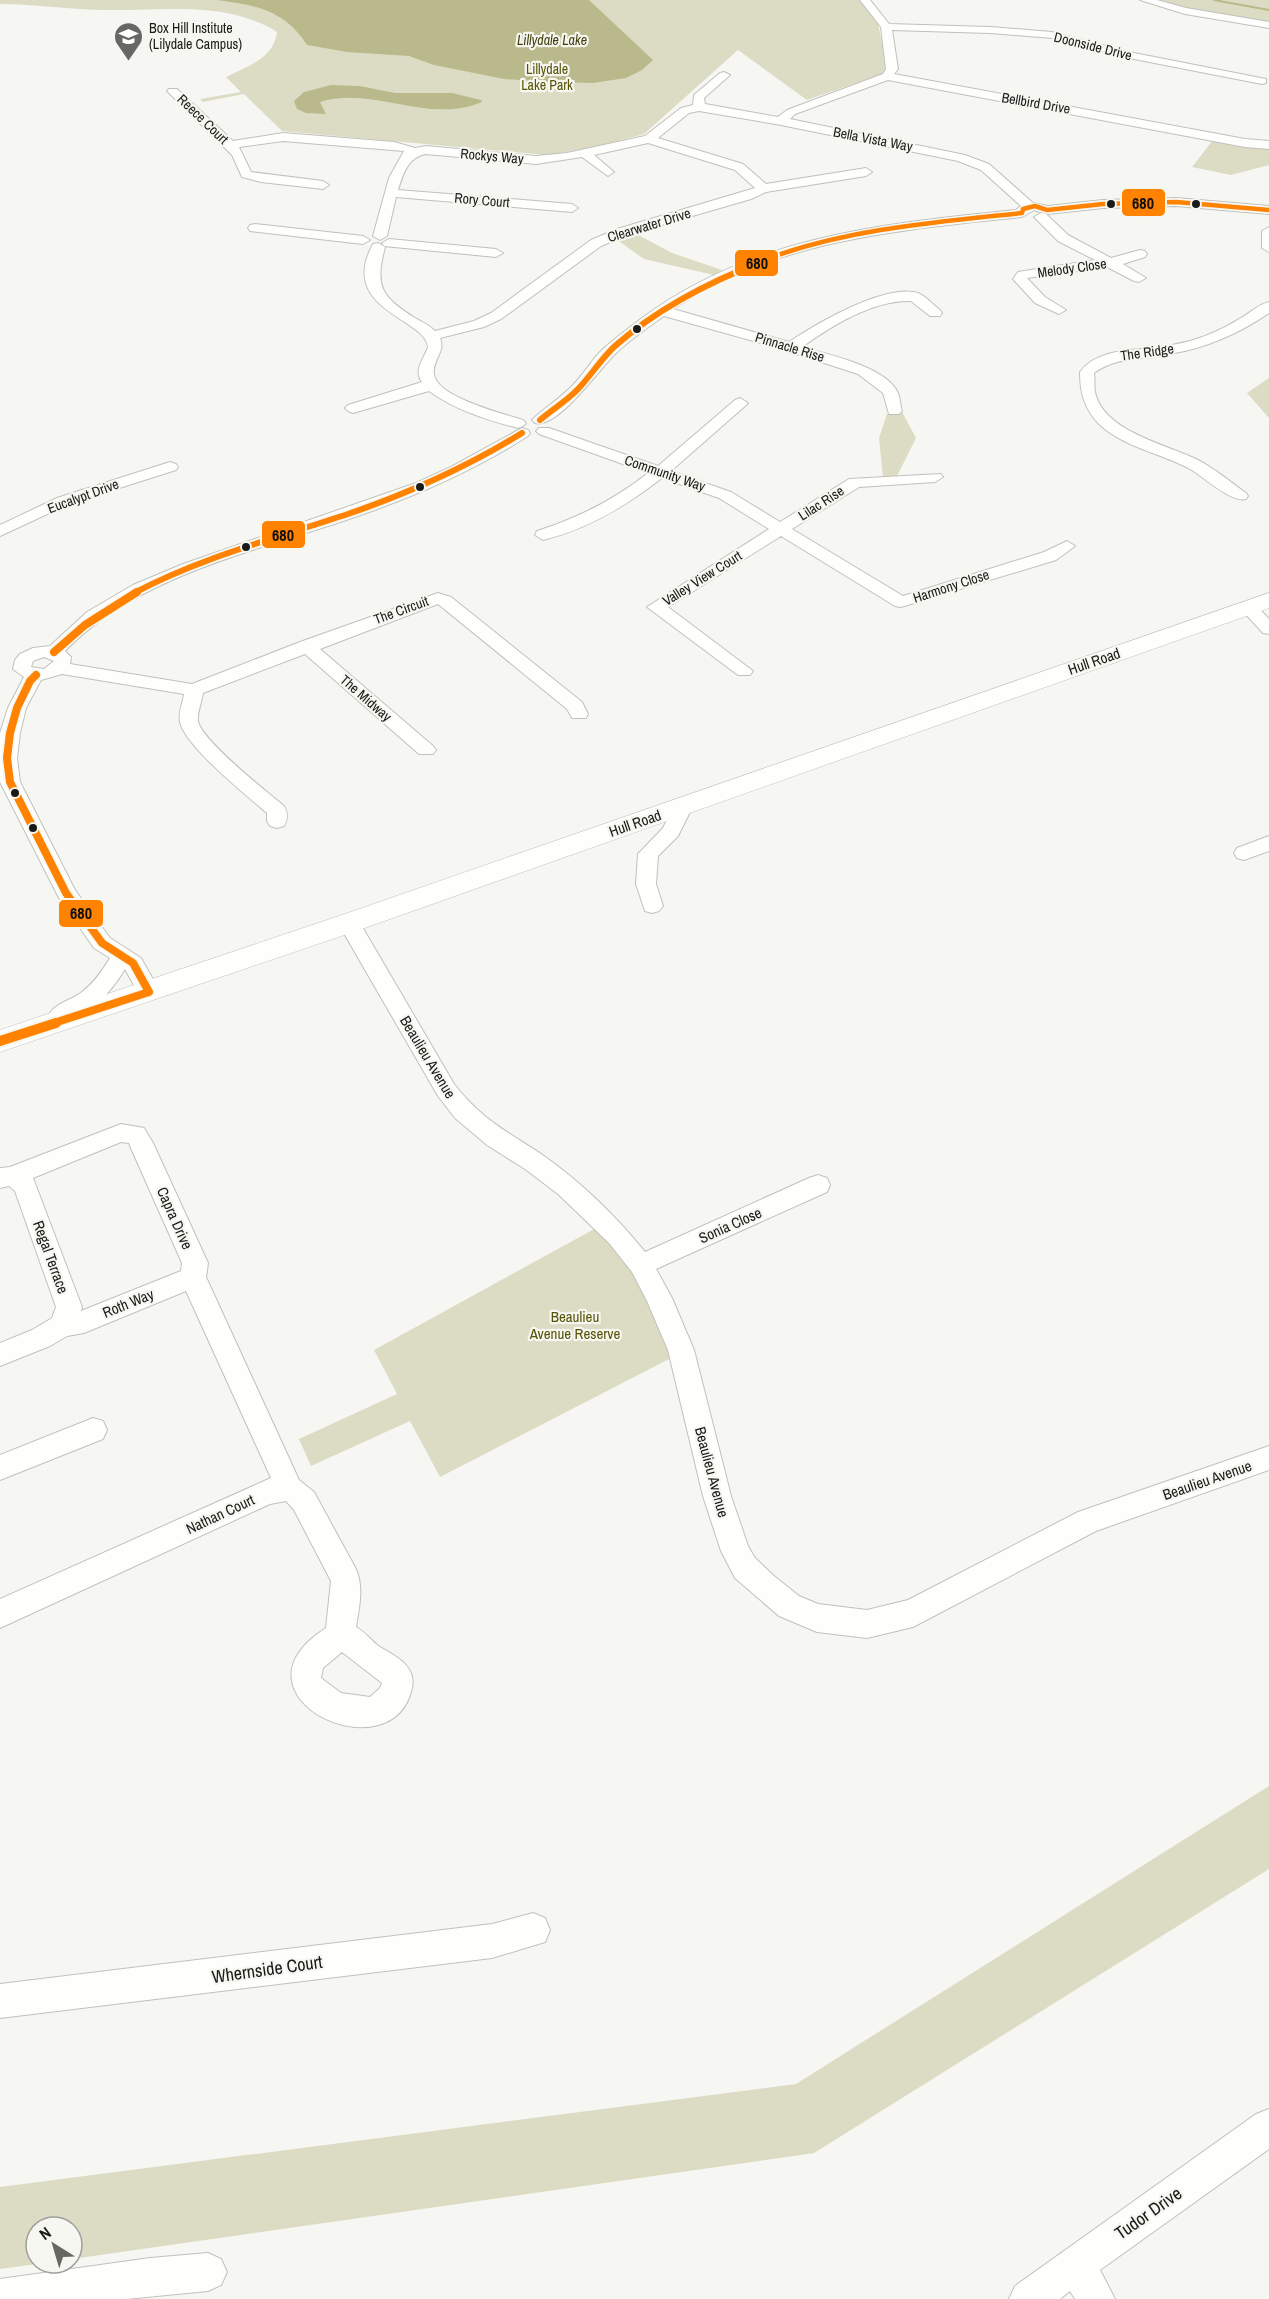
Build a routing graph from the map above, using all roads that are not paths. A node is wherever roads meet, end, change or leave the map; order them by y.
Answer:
1 (865, 0) edge
2 (1145, 0) edge
3 (1269, 25) edge
4 (886, 27) junction
5 (724, 75) dead end
6 (886, 76) junction
7 (1262, 81) dead end
8 (173, 91) dead end
9 (699, 107) junction
10 (781, 121) junction
11 (649, 139) junction
12 (230, 145) junction
13 (1269, 145) edge
14 (412, 152) junction
15 (585, 154) junction
16 (866, 172) dead end
17 (611, 174) dead end
18 (323, 185) dead end
19 (762, 188) junction
20 (392, 193) junction
21 (572, 208) dead end
22 (1026, 210) junction
23 (1269, 210) edge
24 (1044, 214) junction
25 (255, 228) dead end
26 (1269, 231) edge
27 (382, 242) junction
28 (1269, 248) edge
29 (496, 253) dead end
30 (1140, 254) dead end
31 (1106, 263) junction
32 (1139, 278) dead end
33 (1269, 306) edge
34 (1059, 310) dead end
35 (663, 311) junction
36 (935, 313) dead end
37 (431, 336) junction
38 (791, 348) junction
39 (431, 386) junction
40 (740, 403) dead end
41 (353, 408) dead end
42 (894, 411) dead end
43 (542, 425) junction
44 (520, 428) junction
45 (170, 467) dead end
46 (659, 471) junction
47 (935, 477) dead end
48 (1240, 496) dead end
49 (780, 530) junction
50 (0, 531) edge
51 (543, 535) dead end
52 (1067, 546) dead end
53 (1258, 603) edge
54 (1269, 629) edge
55 (306, 646) junction
56 (0, 658) edge
57 (56, 660) junction
58 (29, 669) junction
59 (744, 671) dead end
60 (194, 690) junction
61 (579, 714) dead end
62 (426, 750) dead end
63 (683, 806) junction
64 (277, 821) dead end
65 (1269, 843) edge
66 (1244, 853) dead end
67 (651, 906) dead end
68 (349, 923) junction
69 (123, 955) junction
70 (149, 992) junction
71 (8, 1038) edge
72 (6, 1177) edge
73 (818, 1185) dead end
74 (641, 1265) junction
75 (193, 1277) junction
76 (63, 1325) junction
77 (0, 1355) edge
78 (93, 1430) dead end
79 (1269, 1458) edge
80 (0, 1468) edge
81 (289, 1488) junction
82 (0, 1614) edge
83 (340, 1636) dead end
84 (533, 1930) dead end
85 (0, 2001) edge
86 (1269, 2127) edge
87 (1076, 2264) junction
88 (208, 2272) dead end
89 (0, 2298) edge
90 (1028, 2299) edge
91 (1096, 2299) edge

1 - 4 street
2 - 3 street
4 - 6 street
4 - 7 street, Doonside Drive
5 - 9 street
6 - 10 street
6 - 13 street, Bellbird Drive
8 - 12 street, Reece Court
9 - 10 street, Bella Vista Way
9 - 11 street, Rockys Way
10 - 22 street, Bella Vista Way
11 - 15 street, Rockys Way
11 - 19 street
12 - 14 street, Rockys Way
12 - 18 street, Reece Court
14 - 15 street, Rockys Way
14 - 20 street
15 - 17 street
16 - 19 street, Clearwater Drive
19 - 37 street, Clearwater Drive
20 - 21 street, Rory Court
20 - 27 street
22 - 24 street
22 - 35 street
23 - 24 street
24 - 31 street
25 - 27 street
26 - 28 street
27 - 29 street
27 - 37 street
30 - 31 street, Melody Close
31 - 32 street
31 - 34 street, Melody Close
33 - 48 street, The Ridge
35 - 38 street, Pinnacle Rise
35 - 43 street
36 - 38 street
37 - 39 street
38 - 42 street, Pinnacle Rise
39 - 41 street
39 - 44 street
40 - 46 street
43 - 44 street
43 - 46 street, Community Way
44 - 57 street
45 - 50 street, Eucalypt Drive
46 - 49 street, Community Way
46 - 51 street
47 - 49 street, Lilac Rise
49 - 52 street, Harmony Close
49 - 59 street, Valley View Court
53 - 54 street
53 - 63 main road, Hull Road
55 - 60 street, The Circuit
55 - 61 street, The Circuit
55 - 62 street, The Midway
56 - 58 street
57 - 58 street
57 - 60 street
58 - 69 street
60 - 64 street
63 - 67 street
63 - 68 main road, Hull Road
65 - 66 street
68 - 70 main road, Hull Road
68 - 74 street, Beaulieu Avenue
69 - 70 street
69 - 71 street
70 - 71 main road, Hull Road
72 - 75 street, Capra Drive
72 - 76 street, Regal Terrace
73 - 74 street, Sonia Close
74 - 79 street, Beaulieu Avenue
75 - 76 street, Roth Way
75 - 81 street, Capra Drive
76 - 77 street
78 - 80 street
81 - 82 street, Nathan Court
81 - 83 street
84 - 85 street, Whernside Court
86 - 87 street, Tudor Drive
87 - 90 street, Tudor Drive
87 - 91 street
88 - 89 street

